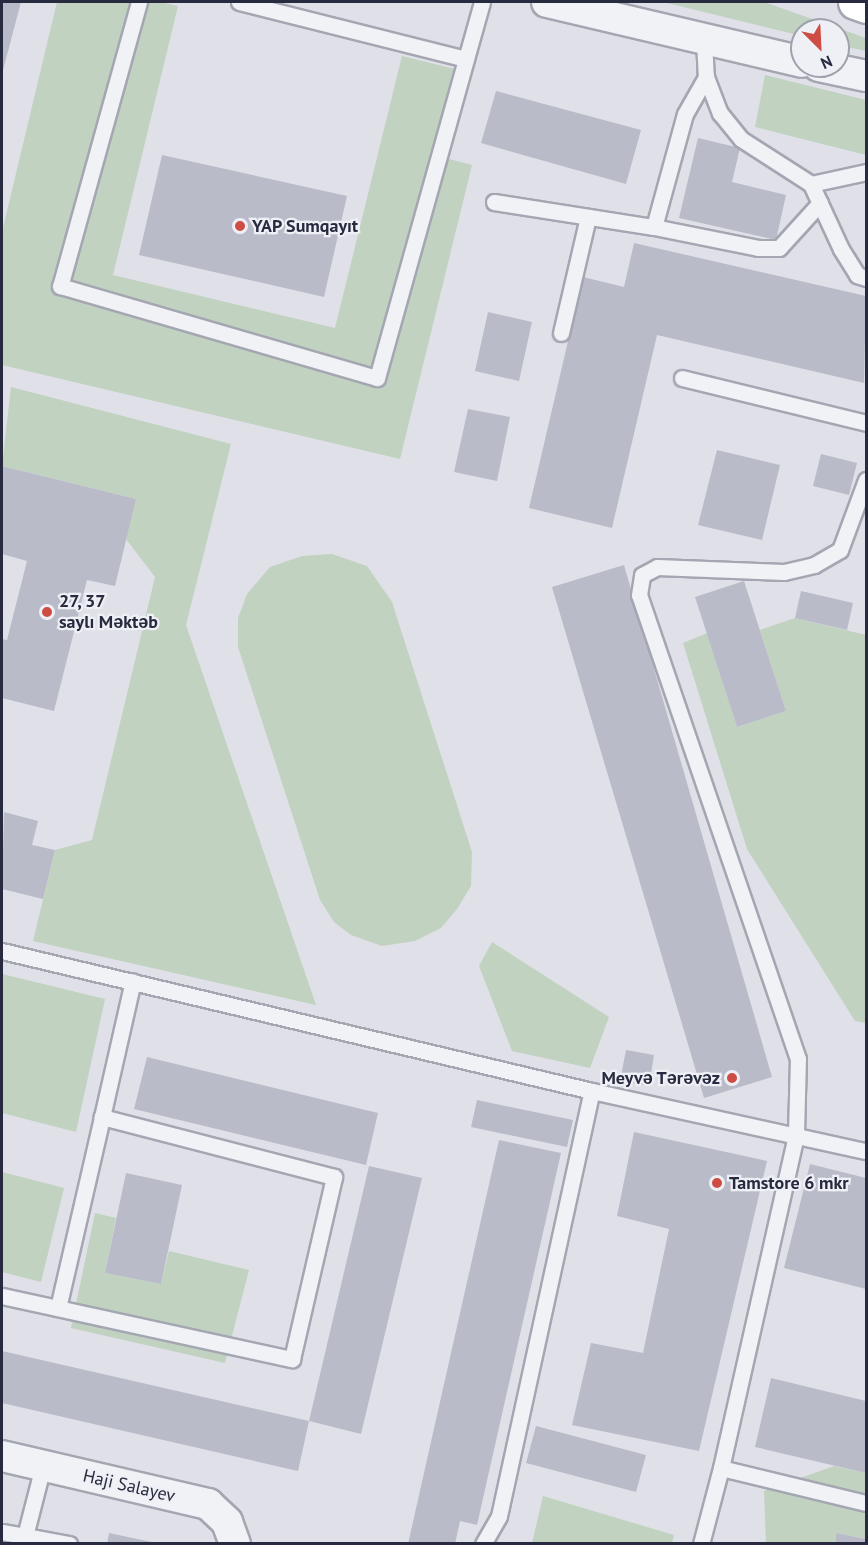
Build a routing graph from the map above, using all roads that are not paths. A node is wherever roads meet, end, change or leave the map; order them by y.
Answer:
1 (139, 2) edge
2 (238, 2) edge
3 (482, 2) edge
4 (547, 2) edge
5 (855, 2) edge
6 (867, 6) edge
7 (704, 41) junction
8 (466, 59) junction
9 (790, 59) edge
10 (850, 72) edge
11 (867, 76) edge
12 (706, 77) junction
13 (867, 172) edge
14 (811, 184) junction
15 (494, 202) dead end
16 (820, 203) junction
17 (588, 217) junction
18 (654, 227) junction
19 (867, 278) edge
20 (561, 333) dead end
21 (682, 378) dead end
22 (867, 423) edge
23 (867, 480) edge
24 (2, 951) edge
25 (134, 981) junction
26 (592, 1091) junction
27 (102, 1117) junction
28 (796, 1134) junction
29 (867, 1150) edge
30 (2, 1296) edge
31 (58, 1308) junction
32 (2, 1456) edge
33 (43, 1466) junction
34 (721, 1468) junction
35 (867, 1503) edge
36 (2, 1532) edge
37 (25, 1536) junction
38 (69, 1544) edge
39 (235, 1544) edge
40 (483, 1544) edge
41 (701, 1544) edge

1 - 8 lane
2 - 8 lane
3 - 8 lane
4 - 7 street
5 - 6 main road
7 - 9 street
7 - 12 lane
10 - 11 street
12 - 14 lane
12 - 18 lane
13 - 14 lane
14 - 16 lane
15 - 17 lane
16 - 18 lane
16 - 19 lane
17 - 18 lane
17 - 20 lane
21 - 22 lane
23 - 28 lane
24 - 25 lane
25 - 26 lane
25 - 27 lane
26 - 28 lane
26 - 40 lane
27 - 31 lane
27 - 31 lane
28 - 29 lane
28 - 34 lane
30 - 31 lane
32 - 33 street, Haji Salayev
33 - 37 lane
33 - 39 street, Haji Salayev
34 - 35 lane
34 - 41 lane
36 - 37 lane
37 - 38 lane

